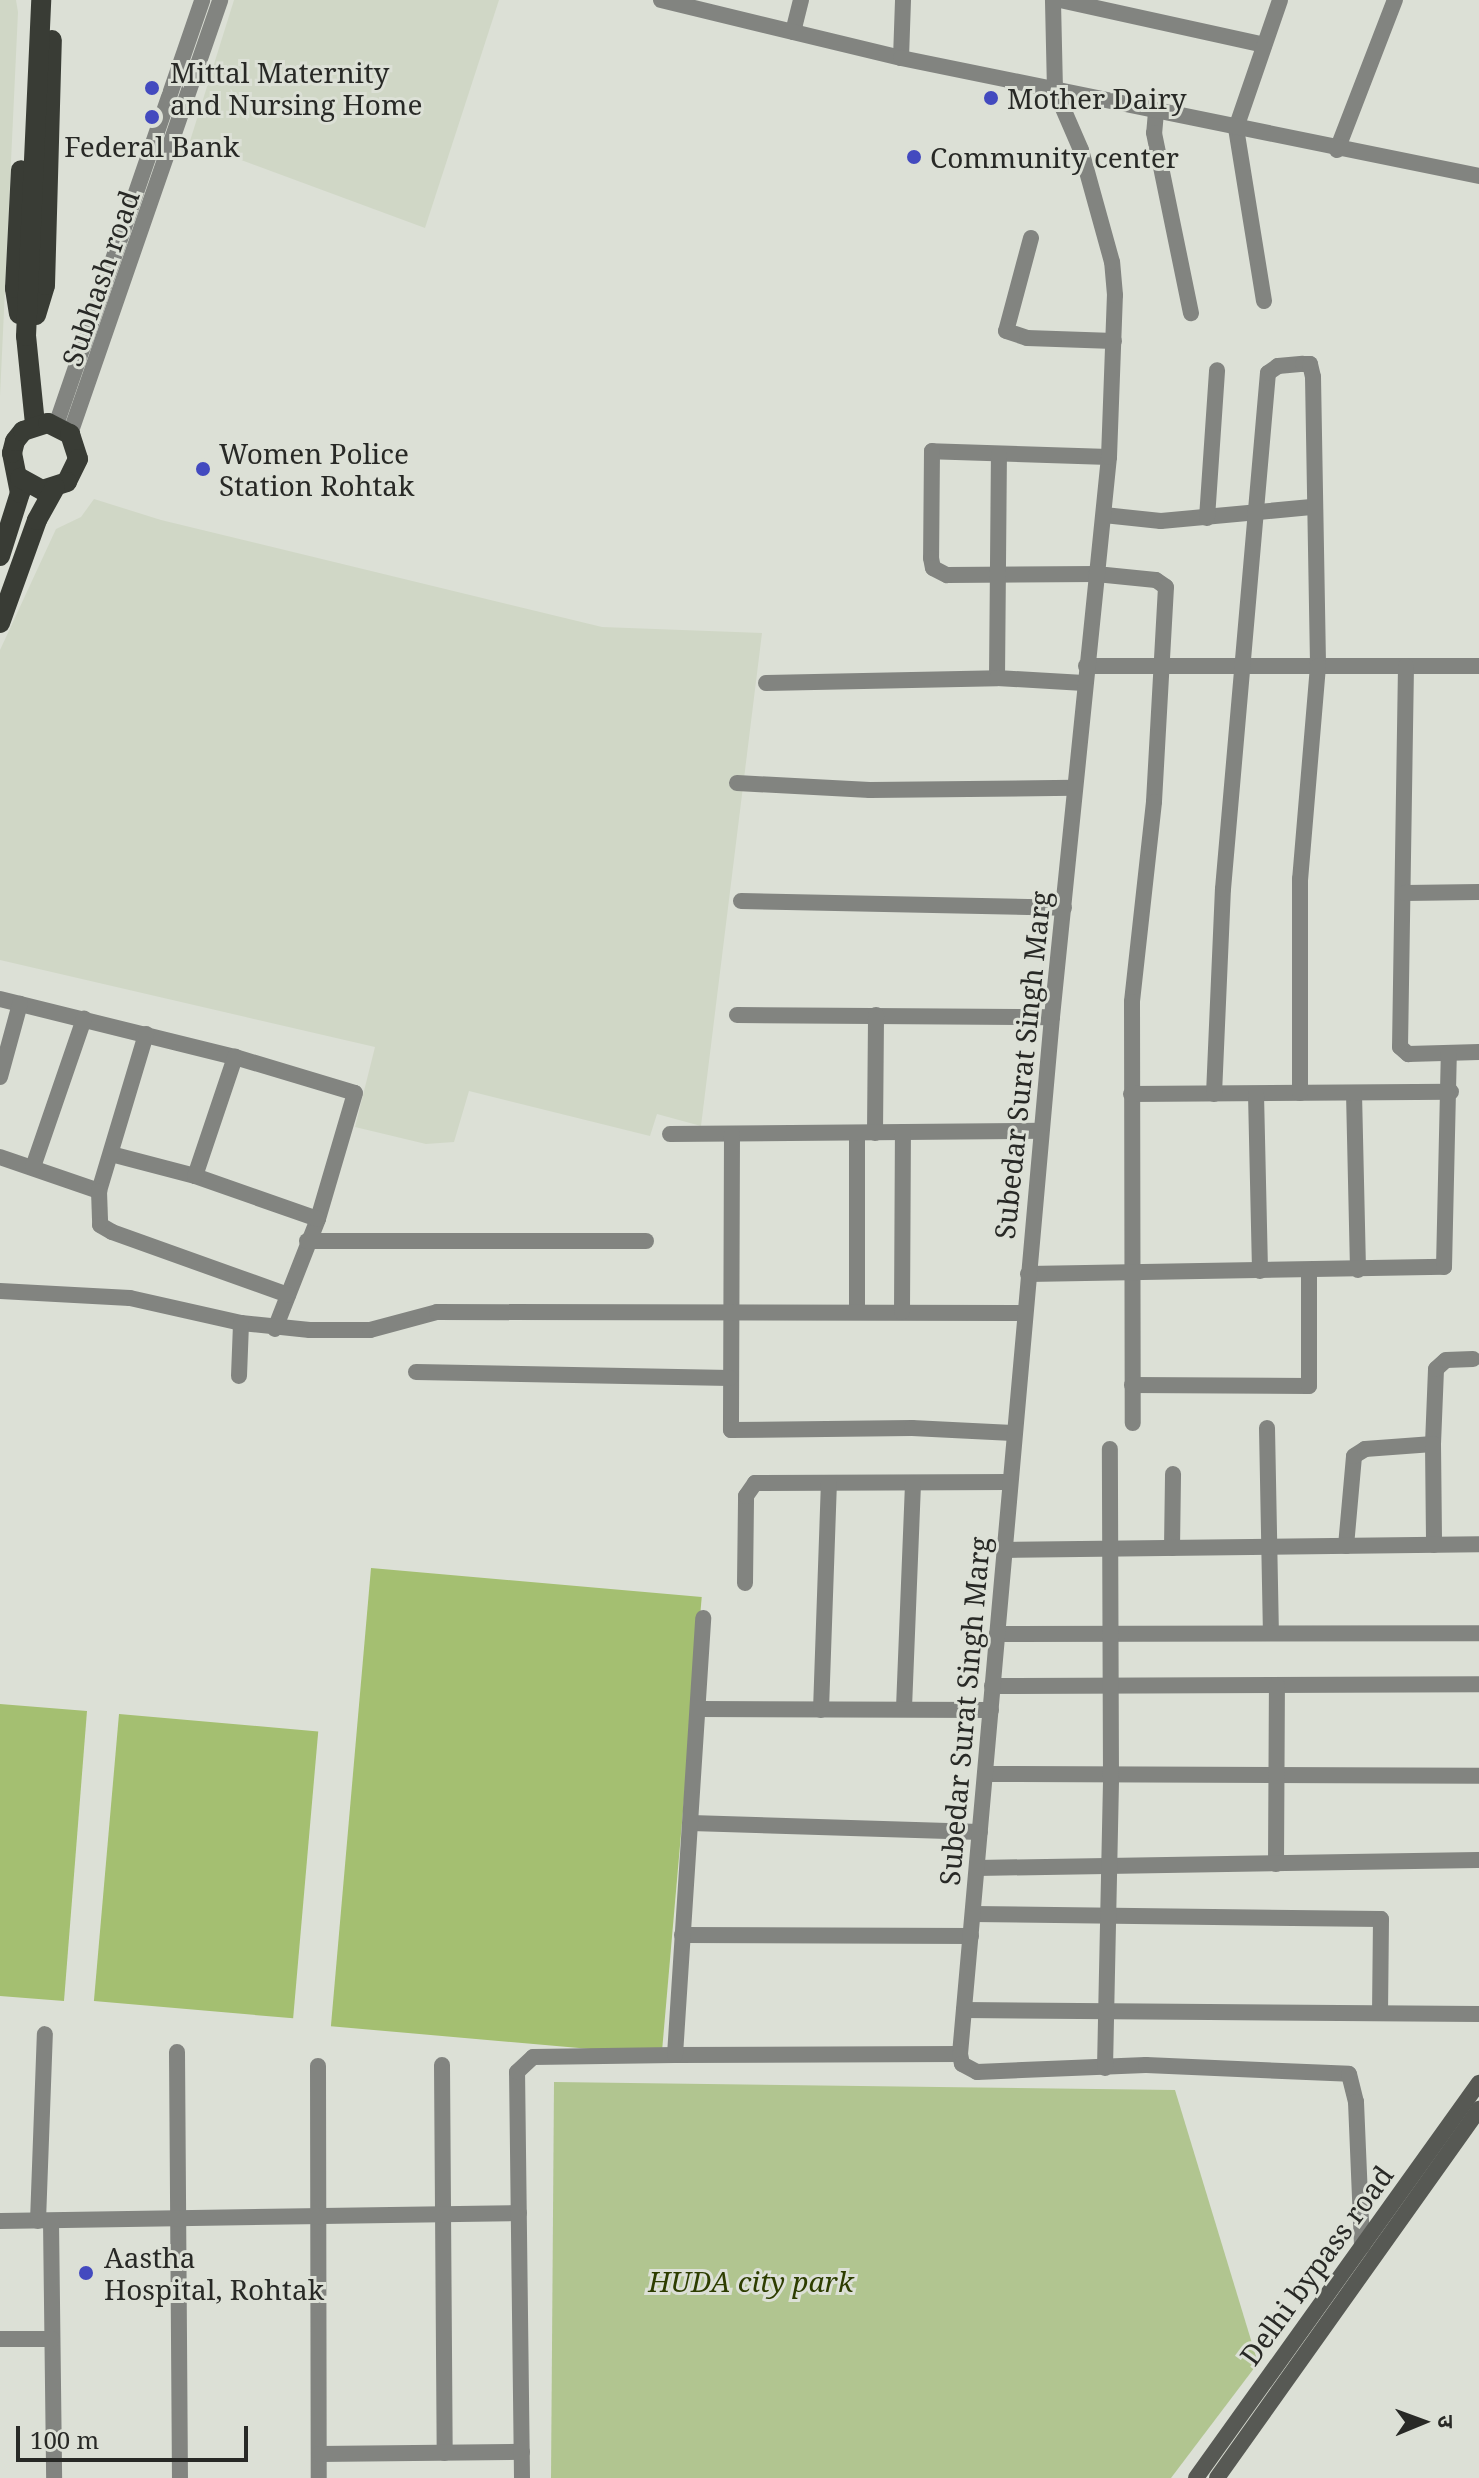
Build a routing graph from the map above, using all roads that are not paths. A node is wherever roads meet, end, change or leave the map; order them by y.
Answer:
1 (27, 0) edge
2 (41, 0) edge
3 (53, 0) edge
4 (202, 0) edge
5 (220, 0) edge
6 (661, 0) edge
7 (801, 0) edge
8 (903, 0) edge
9 (1053, 0) edge
10 (1060, 0) edge
11 (1280, 0) edge
12 (1394, 0) edge
13 (793, 32) junction
14 (1264, 45) junction
15 (901, 58) junction
16 (1055, 90) junction
17 (1156, 112) junction
18 (1236, 128) junction
19 (165, 137) junction
20 (1337, 150) junction
21 (1479, 176) edge
22 (1031, 238) dead end
23 (107, 281) junction
24 (124, 288) junction
25 (1264, 301) dead end
26 (1191, 313) dead end
27 (91, 332) junction
28 (26, 336) junction
29 (108, 336) junction
30 (1114, 341) junction
31 (1217, 370) dead end
32 (29, 428) junction
33 (63, 430) junction
34 (0, 436) edge
35 (999, 454) junction
36 (1109, 457) junction
37 (11, 469) edge
38 (55, 488) junction
39 (1311, 507) junction
40 (1104, 515) junction
41 (1254, 515) junction
42 (1207, 518) junction
43 (0, 556) edge
44 (1002, 574) junction
45 (1096, 574) junction
46 (0, 623) edge
47 (1165, 666) junction
48 (1241, 666) junction
49 (1318, 666) junction
50 (1406, 666) junction
51 (1479, 666) edge
52 (1085, 674) junction
53 (997, 678) junction
54 (766, 683) dead end
55 (737, 783) dead end
56 (1074, 788) junction
57 (1479, 892) edge
58 (1405, 893) junction
59 (741, 901) dead end
60 (1064, 908) junction
61 (0, 999) edge
62 (20, 1004) junction
63 (737, 1015) dead end
64 (876, 1015) junction
65 (1052, 1017) junction
66 (84, 1019) junction
67 (146, 1034) junction
68 (1479, 1052) edge
69 (1449, 1053) junction
70 (235, 1057) junction
71 (0, 1077) edge
72 (1451, 1092) junction
73 (1300, 1093) junction
74 (1354, 1093) junction
75 (1131, 1094) junction
76 (1214, 1094) junction
77 (1256, 1094) junction
78 (1041, 1131) junction
79 (903, 1132) junction
80 (857, 1133) junction
81 (875, 1133) junction
82 (670, 1134) dead end
83 (732, 1134) junction
84 (111, 1154) junction
85 (0, 1157) edge
86 (33, 1167) junction
87 (195, 1176) junction
88 (99, 1191) junction
89 (318, 1219) junction
90 (307, 1241) junction
91 (646, 1241) dead end
92 (1309, 1270) junction
93 (1358, 1270) junction
94 (1260, 1271) junction
95 (1130, 1272) junction
96 (1028, 1274) junction
97 (0, 1291) edge
98 (288, 1295) junction
99 (732, 1312) junction
100 (857, 1312) junction
101 (902, 1312) junction
102 (1024, 1313) junction
103 (241, 1323) junction
104 (275, 1329) junction
105 (1473, 1359) dead end
106 (416, 1372) dead end
107 (239, 1376) dead end
108 (730, 1378) junction
109 (1132, 1385) junction
110 (1133, 1423) dead end
111 (1267, 1428) dead end
112 (1013, 1433) junction
113 (1433, 1444) junction
114 (1110, 1449) dead end
115 (1173, 1474) dead end
116 (1009, 1482) junction
117 (913, 1483) junction
118 (829, 1484) junction
119 (1479, 1544) edge
120 (1434, 1545) junction
121 (1346, 1546) junction
122 (1269, 1547) junction
123 (1172, 1548) junction
124 (1110, 1549) junction
125 (1004, 1550) junction
126 (745, 1583) dead end
127 (703, 1618) dead end
128 (1111, 1633) junction
129 (1271, 1633) junction
130 (1479, 1633) edge
131 (997, 1634) junction
132 (1479, 1684) edge
133 (1277, 1685) junction
134 (992, 1686) junction
135 (1111, 1686) junction
136 (904, 1708) junction
137 (699, 1709) junction
138 (821, 1710) junction
139 (991, 1710) junction
140 (985, 1774) junction
141 (1479, 1776) edge
142 (1111, 1777) junction
143 (1276, 1777) junction
144 (691, 1823) junction
145 (980, 1832) junction
146 (1478, 1860) edge
147 (1276, 1864) junction
148 (1109, 1866) junction
149 (977, 1868) junction
150 (973, 1914) junction
151 (1108, 1916) junction
152 (682, 1935) junction
153 (971, 1936) junction
154 (964, 2010) junction
155 (1106, 2010) junction
156 (1380, 2012) junction
157 (1479, 2014) edge
158 (45, 2034) dead end
159 (177, 2052) dead end
160 (960, 2054) junction
161 (675, 2055) junction
162 (442, 2065) dead end
163 (318, 2066) dead end
164 (1105, 2068) junction
165 (1479, 2083) edge
166 (1479, 2109) edge
167 (519, 2213) junction
168 (443, 2215) junction
169 (319, 2216) junction
170 (179, 2219) junction
171 (0, 2221) edge
172 (44, 2221) junction
173 (1362, 2247) junction
174 (0, 2339) edge
175 (52, 2339) junction
176 (522, 2452) junction
177 (445, 2453) junction
178 (319, 2454) junction
179 (54, 2478) edge
180 (180, 2478) edge
181 (319, 2478) edge
182 (522, 2478) edge
183 (1196, 2478) edge
184 (1217, 2478) edge

1 - 28 main road
2 - 28 main road
3 - 28 main road
4 - 19 street, Subhash road
5 - 19 street, Subhash road
6 - 13 street
7 - 13 street
8 - 15 street
9 - 16 street
10 - 14 street
11 - 14 street
12 - 20 street
13 - 15 street
14 - 18 street
15 - 16 street
16 - 17 street
16 - 30 street, Subedar Surat Singh Marg
17 - 18 street
17 - 26 street
18 - 20 street
18 - 25 street
19 - 23 street, Subhash road
19 - 24 street, Subhash road
20 - 21 street
22 - 30 street
23 - 24 street
23 - 27 street, Subhash road
24 - 29 street, Subhash road
27 - 29 street
27 - 33 street, Subhash road
28 - 32 main road
29 - 33 street, Subhash road
30 - 36 street, Subedar Surat Singh Marg
31 - 42 street
32 - 33 main road
32 - 34 street
32 - 37 main road
33 - 38 main road
35 - 36 street
35 - 44 street
35 - 44 street
36 - 40 street, Subedar Surat Singh Marg
37 - 38 main road
37 - 43 main road
38 - 46 main road
39 - 41 street
39 - 41 street
39 - 49 street
40 - 42 street
40 - 45 street, Subedar Surat Singh Marg
41 - 42 street
41 - 48 street
44 - 45 street
44 - 53 street
45 - 47 street
45 - 52 street, Subedar Surat Singh Marg
47 - 48 street
47 - 52 street
47 - 75 street
48 - 49 street
48 - 76 street
49 - 50 street
49 - 73 street
50 - 51 street
50 - 58 street
52 - 53 street
52 - 56 street, Subedar Surat Singh Marg
53 - 54 street
55 - 56 street
56 - 60 street, Subedar Surat Singh Marg
57 - 58 street
58 - 69 street
59 - 60 street
60 - 65 street, Subedar Surat Singh Marg
61 - 62 street
62 - 66 street
62 - 71 street
63 - 64 street
64 - 65 street
64 - 81 street
65 - 78 street, Subedar Surat Singh Marg
66 - 67 street
66 - 86 street
67 - 70 street
67 - 84 street
68 - 69 street
69 - 72 street
70 - 87 street
70 - 89 street
72 - 74 street
72 - 93 street
73 - 74 street
73 - 77 street
74 - 93 street
75 - 76 street
75 - 95 street
76 - 77 street
77 - 94 street
78 - 79 street
78 - 96 street, Subedar Surat Singh Marg
79 - 81 street
79 - 101 street
80 - 81 street
80 - 83 street
80 - 100 street
82 - 83 street
83 - 99 street
84 - 87 street
84 - 88 street
85 - 86 street
86 - 88 street
87 - 89 street
88 - 98 street
89 - 90 street
90 - 91 street
90 - 98 street
92 - 93 street
92 - 94 street
92 - 109 street
94 - 95 street
95 - 96 street
95 - 109 street
96 - 102 street, Subedar Surat Singh Marg
97 - 103 street
98 - 104 street
99 - 100 street
99 - 104 street
99 - 108 street
100 - 101 street
101 - 102 street
102 - 112 street, Subedar Surat Singh Marg
103 - 104 street
103 - 107 street
105 - 113 street
106 - 108 street
108 - 112 street
109 - 110 street
111 - 122 street
112 - 116 street, Subedar Surat Singh Marg
113 - 120 street
113 - 121 street
114 - 124 street
115 - 123 street
116 - 117 street
116 - 125 street, Subedar Surat Singh Marg
117 - 118 street
117 - 136 street
118 - 126 street
118 - 138 street
119 - 120 street
120 - 121 street
121 - 122 street
122 - 123 street
122 - 129 street
123 - 124 street
124 - 125 street
124 - 128 street
125 - 131 street, Subedar Surat Singh Marg
127 - 137 street
128 - 129 street
128 - 131 street
128 - 135 street
129 - 130 street
131 - 134 street, Subedar Surat Singh Marg
132 - 133 street
133 - 135 street
133 - 143 street
134 - 135 street
134 - 139 street, Subedar Surat Singh Marg
135 - 142 street
136 - 138 street
136 - 139 street
137 - 138 street
137 - 144 street
139 - 140 street, Subedar Surat Singh Marg
140 - 142 street
140 - 145 street, Subedar Surat Singh Marg
141 - 143 street
142 - 143 street
142 - 148 street
143 - 147 street
144 - 145 street
144 - 152 street
145 - 149 street, Subedar Surat Singh Marg
146 - 147 street
147 - 148 street
148 - 149 street
148 - 151 street
149 - 150 street, Subedar Surat Singh Marg
150 - 151 street
150 - 153 street, Subedar Surat Singh Marg
151 - 155 street
151 - 156 street
152 - 153 street
152 - 161 street
153 - 154 street, Subedar Surat Singh Marg
154 - 155 street
154 - 160 street, Subedar Surat Singh Marg
155 - 156 street
155 - 164 street
156 - 157 street
158 - 172 street
159 - 170 street
160 - 161 street
160 - 164 street
161 - 167 street
162 - 168 street
163 - 169 street
164 - 173 street
165 - 173 main road, Delhi bypass road
166 - 184 main road, Delhi bypass road
167 - 168 street
167 - 176 street
168 - 169 street
168 - 177 street
169 - 170 street
169 - 178 street
170 - 172 street
170 - 180 street
171 - 172 street
172 - 175 street
173 - 183 main road, Delhi bypass road
174 - 175 street
175 - 179 street
176 - 177 street
176 - 182 street
177 - 178 street
178 - 181 street

